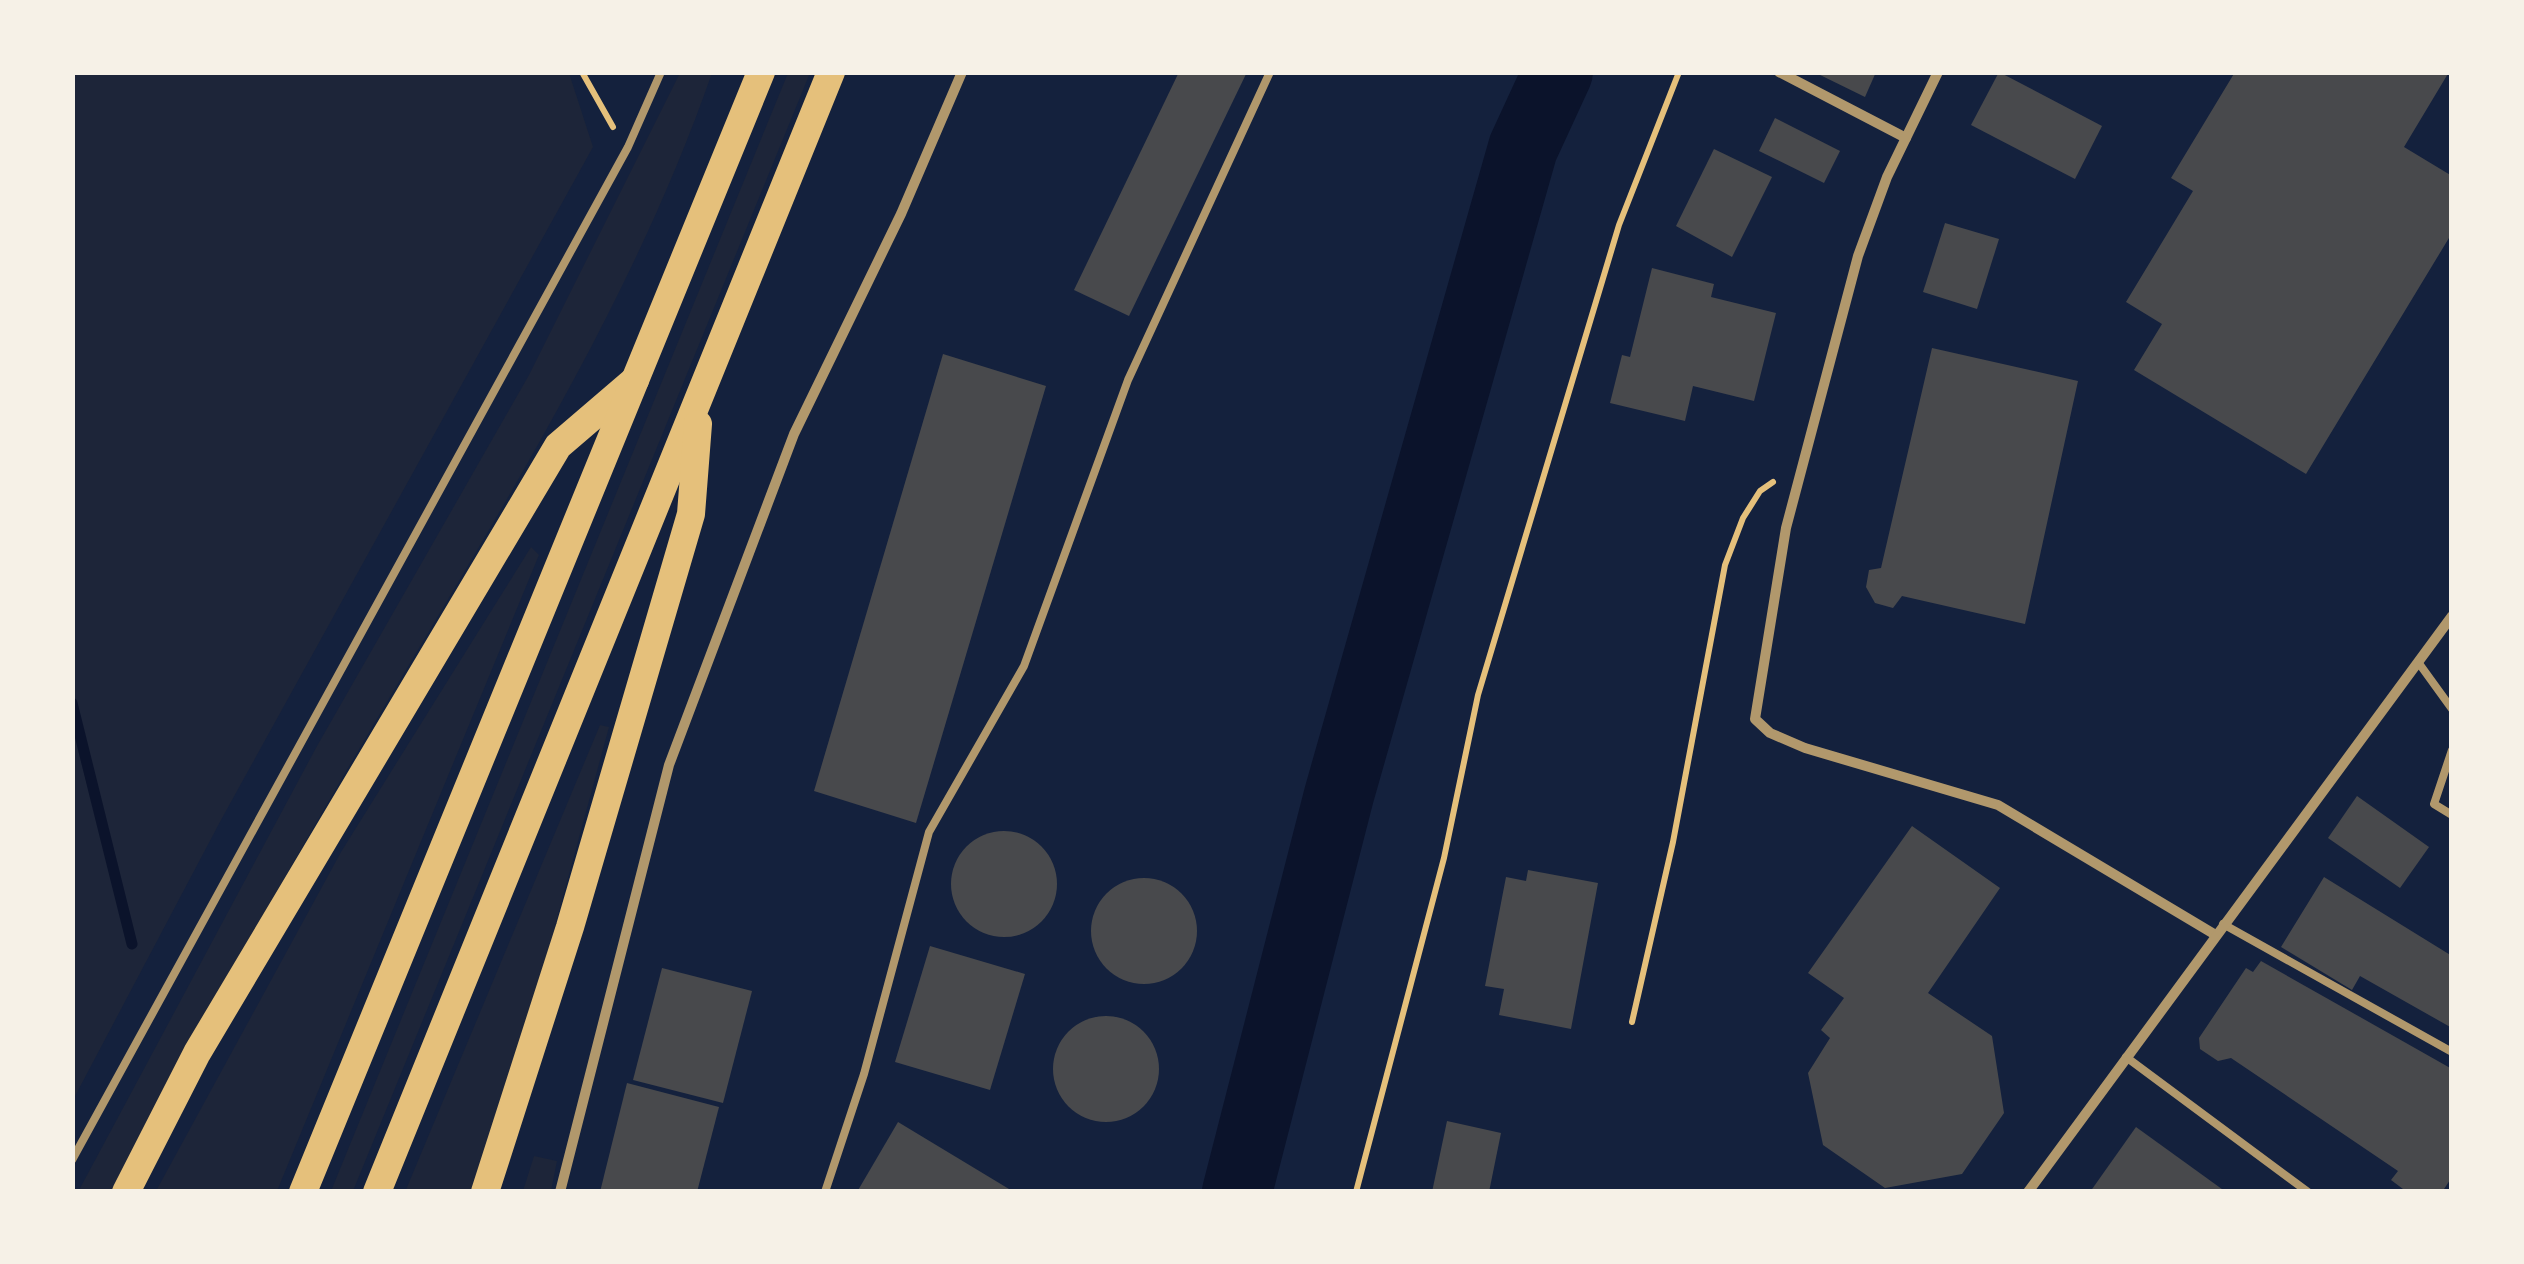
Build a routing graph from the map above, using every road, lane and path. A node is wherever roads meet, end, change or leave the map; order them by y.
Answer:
1 (582, 72) edge
2 (661, 72) edge
3 (761, 72) edge
4 (831, 72) edge
5 (962, 72) edge
6 (1270, 72) edge
7 (1679, 72) edge
8 (1779, 72) edge
9 (1938, 72) edge
10 (1906, 138) junction
11 (628, 147) junction
12 (640, 376) junction
13 (700, 396) junction
14 (1806, 458) junction
15 (2452, 616) edge
16 (2418, 662) junction
17 (2452, 708) edge
18 (2452, 750) edge
19 (2452, 815) edge
20 (2222, 924) junction
21 (2214, 934) junction
22 (1632, 1022) dead end
23 (2452, 1052) edge
24 (2126, 1056) junction
25 (72, 1160) edge
26 (126, 1192) edge
27 (303, 1192) edge
28 (376, 1192) edge
29 (485, 1192) edge
30 (560, 1192) edge
31 (825, 1192) edge
32 (1356, 1192) edge
33 (2028, 1192) edge
34 (2308, 1192) edge

1 - 11 path
2 - 11 lane
3 - 12 highway
4 - 13 highway
5 - 30 street
6 - 31 lane
7 - 32 path
8 - 10 street
9 - 10 street
10 - 14 street
11 - 25 lane
12 - 26 highway
12 - 27 highway
13 - 28 highway
13 - 29 highway
14 - 21 street
14 - 22 path
15 - 16 street
16 - 17 lane
16 - 20 street
18 - 19 lane
20 - 21 street
20 - 23 lane
21 - 24 street
24 - 33 street
24 - 34 lane

